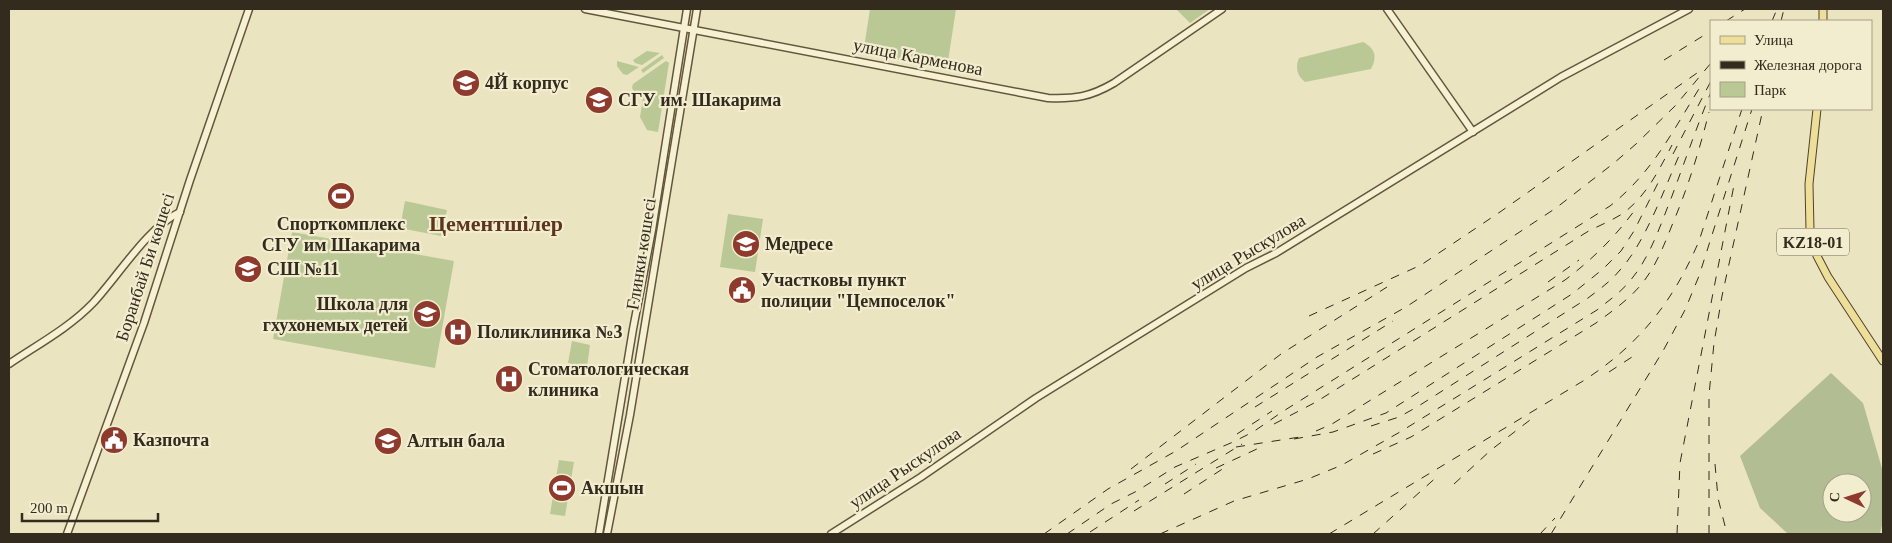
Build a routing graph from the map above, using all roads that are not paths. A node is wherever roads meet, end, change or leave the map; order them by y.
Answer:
1 (249, 9) edge
2 (585, 9) edge
3 (687, 9) edge
4 (697, 9) edge
5 (1222, 9) edge
6 (1388, 9) edge
7 (1689, 9) edge
8 (683, 27) junction
9 (694, 28) junction
10 (1816, 110) edge
11 (1473, 132) junction
12 (180, 212) junction
13 (1882, 360) edge
14 (9, 364) edge
15 (67, 534) edge
16 (599, 534) edge
17 (607, 534) edge
18 (831, 534) edge

1 - 12 street, Боранбай Би көшесі
2 - 8 street, улица Карменова
3 - 8 street, Глинки көшесі
4 - 9 street, Глинки көшесі
5 - 9 street, улица Карменова
6 - 11 street
7 - 11 street, улица Рыскулова
8 - 9 street, улица Карменова
8 - 16 street, Глинки көшесі
9 - 17 street, Глинки көшесі
10 - 13 main road, KZ18-01
11 - 18 street, улица Рыскулова
12 - 14 street
12 - 15 street, Боранбай Би көшесі

